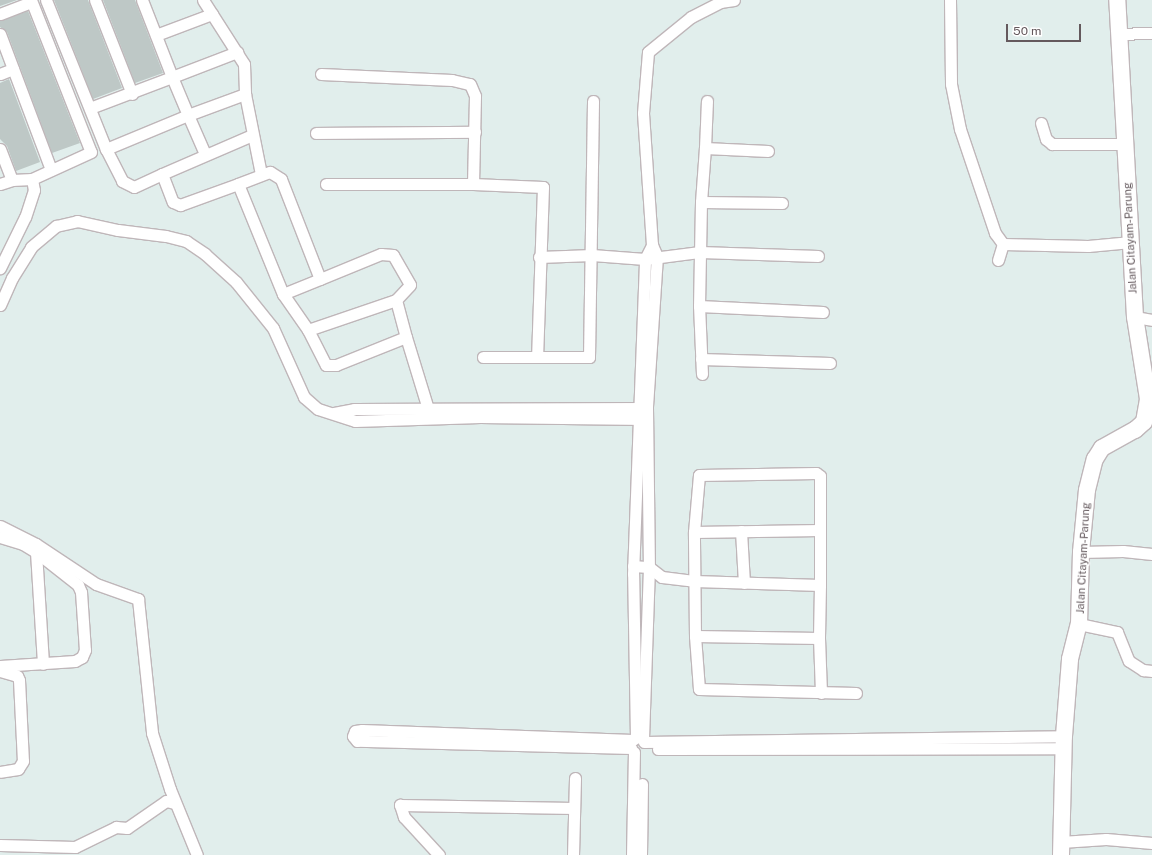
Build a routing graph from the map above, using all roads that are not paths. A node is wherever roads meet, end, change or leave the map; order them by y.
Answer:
1 (46, 0) edge
2 (95, 0) edge
3 (142, 0) edge
4 (204, 0) edge
5 (734, 0) edge
6 (950, 0) edge
7 (1117, 0) edge
8 (31, 1) edge
9 (0, 14) edge
10 (212, 14) junction
11 (1152, 33) edge
12 (0, 34) edge
13 (1118, 34) junction
14 (156, 36) junction
15 (237, 52) junction
16 (13, 69) junction
17 (0, 74) edge
18 (321, 74) dead end
19 (172, 77) junction
20 (132, 94) junction
21 (245, 94) junction
22 (593, 101) dead end
23 (707, 101) dead end
24 (90, 108) junction
25 (188, 115) junction
26 (1041, 123) dead end
27 (475, 132) junction
28 (316, 133) dead end
29 (252, 135) junction
30 (1124, 144) junction
31 (705, 148) junction
32 (0, 149) edge
33 (106, 149) junction
34 (768, 151) dead end
35 (205, 154) junction
36 (52, 170) junction
37 (162, 174) junction
38 (261, 174) junction
39 (32, 179) junction
40 (12, 180) junction
41 (0, 184) edge
42 (238, 184) junction
43 (326, 184) dead end
44 (474, 184) junction
45 (701, 202) junction
46 (782, 203) dead end
47 (1131, 242) junction
48 (1003, 244) junction
49 (652, 245) junction
50 (700, 252) junction
51 (592, 255) junction
52 (657, 256) junction
53 (818, 256) dead end
54 (539, 257) junction
55 (645, 258) junction
56 (998, 260) dead end
57 (0, 268) edge
58 (320, 279) junction
59 (283, 294) junction
60 (396, 300) junction
61 (0, 305) edge
62 (699, 306) junction
63 (823, 312) dead end
64 (1135, 317) junction
65 (1152, 320) edge
66 (308, 330) junction
67 (406, 337) junction
68 (537, 355) junction
69 (483, 357) dead end
70 (701, 359) junction
71 (830, 363) dead end
72 (702, 374) dead end
73 (428, 409) junction
74 (334, 413) junction
75 (643, 413) junction
76 (0, 526) edge
77 (820, 530) junction
78 (741, 531) junction
79 (694, 532) junction
80 (0, 537) edge
81 (36, 552) junction
82 (1081, 552) junction
83 (1152, 554) edge
84 (633, 566) junction
85 (649, 567) junction
86 (662, 577) junction
87 (694, 581) junction
88 (744, 583) junction
89 (820, 585) junction
90 (646, 590) junction
91 (634, 591) junction
92 (1079, 624) junction
93 (695, 636) junction
94 (819, 638) junction
95 (43, 664) junction
96 (0, 666) edge
97 (0, 671) edge
98 (1152, 672) edge
99 (821, 693) junction
100 (856, 693) dead end
101 (1064, 742) junction
102 (638, 745) junction
103 (0, 772) edge
104 (575, 778) dead end
105 (175, 803) junction
106 (574, 808) junction
107 (1152, 843) edge
108 (0, 845) edge
109 (1061, 848) edge
110 (197, 855) edge
111 (439, 855) edge
112 (573, 855) edge
113 (632, 855) edge
114 (641, 855) edge

1 - 24 street
2 - 20 street
3 - 14 street
4 - 10 street
5 - 49 street
6 - 48 street
7 - 13 main road, Jalan Citayam-Parung
8 - 9 street
8 - 36 street
10 - 14 street
10 - 15 street
11 - 13 street
12 - 16 street
13 - 30 main road, Jalan Citayam-Parung
14 - 19 street
15 - 19 street
15 - 21 street
16 - 17 street
16 - 36 street
18 - 27 street
19 - 20 street
19 - 25 street
20 - 24 street
21 - 25 street
21 - 29 street
22 - 51 street
23 - 31 street
24 - 33 street
25 - 33 street
25 - 35 street
26 - 30 street
27 - 28 street
27 - 44 street
29 - 35 street
29 - 38 street
30 - 47 main road, Jalan Citayam-Parung
31 - 34 street
31 - 45 street
32 - 40 street
33 - 37 street
35 - 37 street
36 - 39 street
37 - 42 street
38 - 42 street
38 - 58 street
39 - 40 street
39 - 57 street
40 - 41 street
42 - 59 street
43 - 44 street
44 - 54 street
45 - 46 street
45 - 50 street
47 - 48 street
47 - 64 main road, Jalan Citayam-Parung
48 - 56 street
49 - 52 street
49 - 55 street
50 - 52 street
50 - 53 street
50 - 62 street
51 - 54 street
51 - 55 street
51 - 68 street
52 - 55 street
52 - 75 street
54 - 68 street
55 - 75 street
58 - 59 street
58 - 60 street
59 - 66 street
60 - 66 street
60 - 67 street
61 - 74 street
62 - 63 street
62 - 70 street
64 - 65 street
64 - 82 main road, Jalan Citayam-Parung
66 - 67 street
67 - 73 street
68 - 69 street
70 - 71 street
70 - 72 street
73 - 74 street
73 - 75 street
74 - 75 street
75 - 84 street
75 - 85 street
76 - 105 street
77 - 78 street
77 - 79 street
77 - 89 street
78 - 79 street
78 - 88 street
79 - 87 street
80 - 81 street
81 - 95 street
81 - 95 street
82 - 83 street
82 - 92 main road, Jalan Citayam-Parung
84 - 85 street
84 - 91 street
85 - 86 street
85 - 90 street
86 - 87 street
86 - 90 street
87 - 88 street
87 - 93 street
88 - 89 street
89 - 94 street
90 - 91 street
90 - 102 street
91 - 102 street
92 - 98 street
92 - 101 main road, Jalan Citayam-Parung
93 - 94 street
93 - 99 street
94 - 99 street
95 - 96 street
97 - 103 street
99 - 100 street
101 - 102 street
101 - 109 main road, Jalan Citayam-Parung
102 - 102 street
102 - 113 street
102 - 114 street
104 - 106 street
105 - 108 street
105 - 110 street
106 - 111 street
106 - 112 street
107 - 109 street

